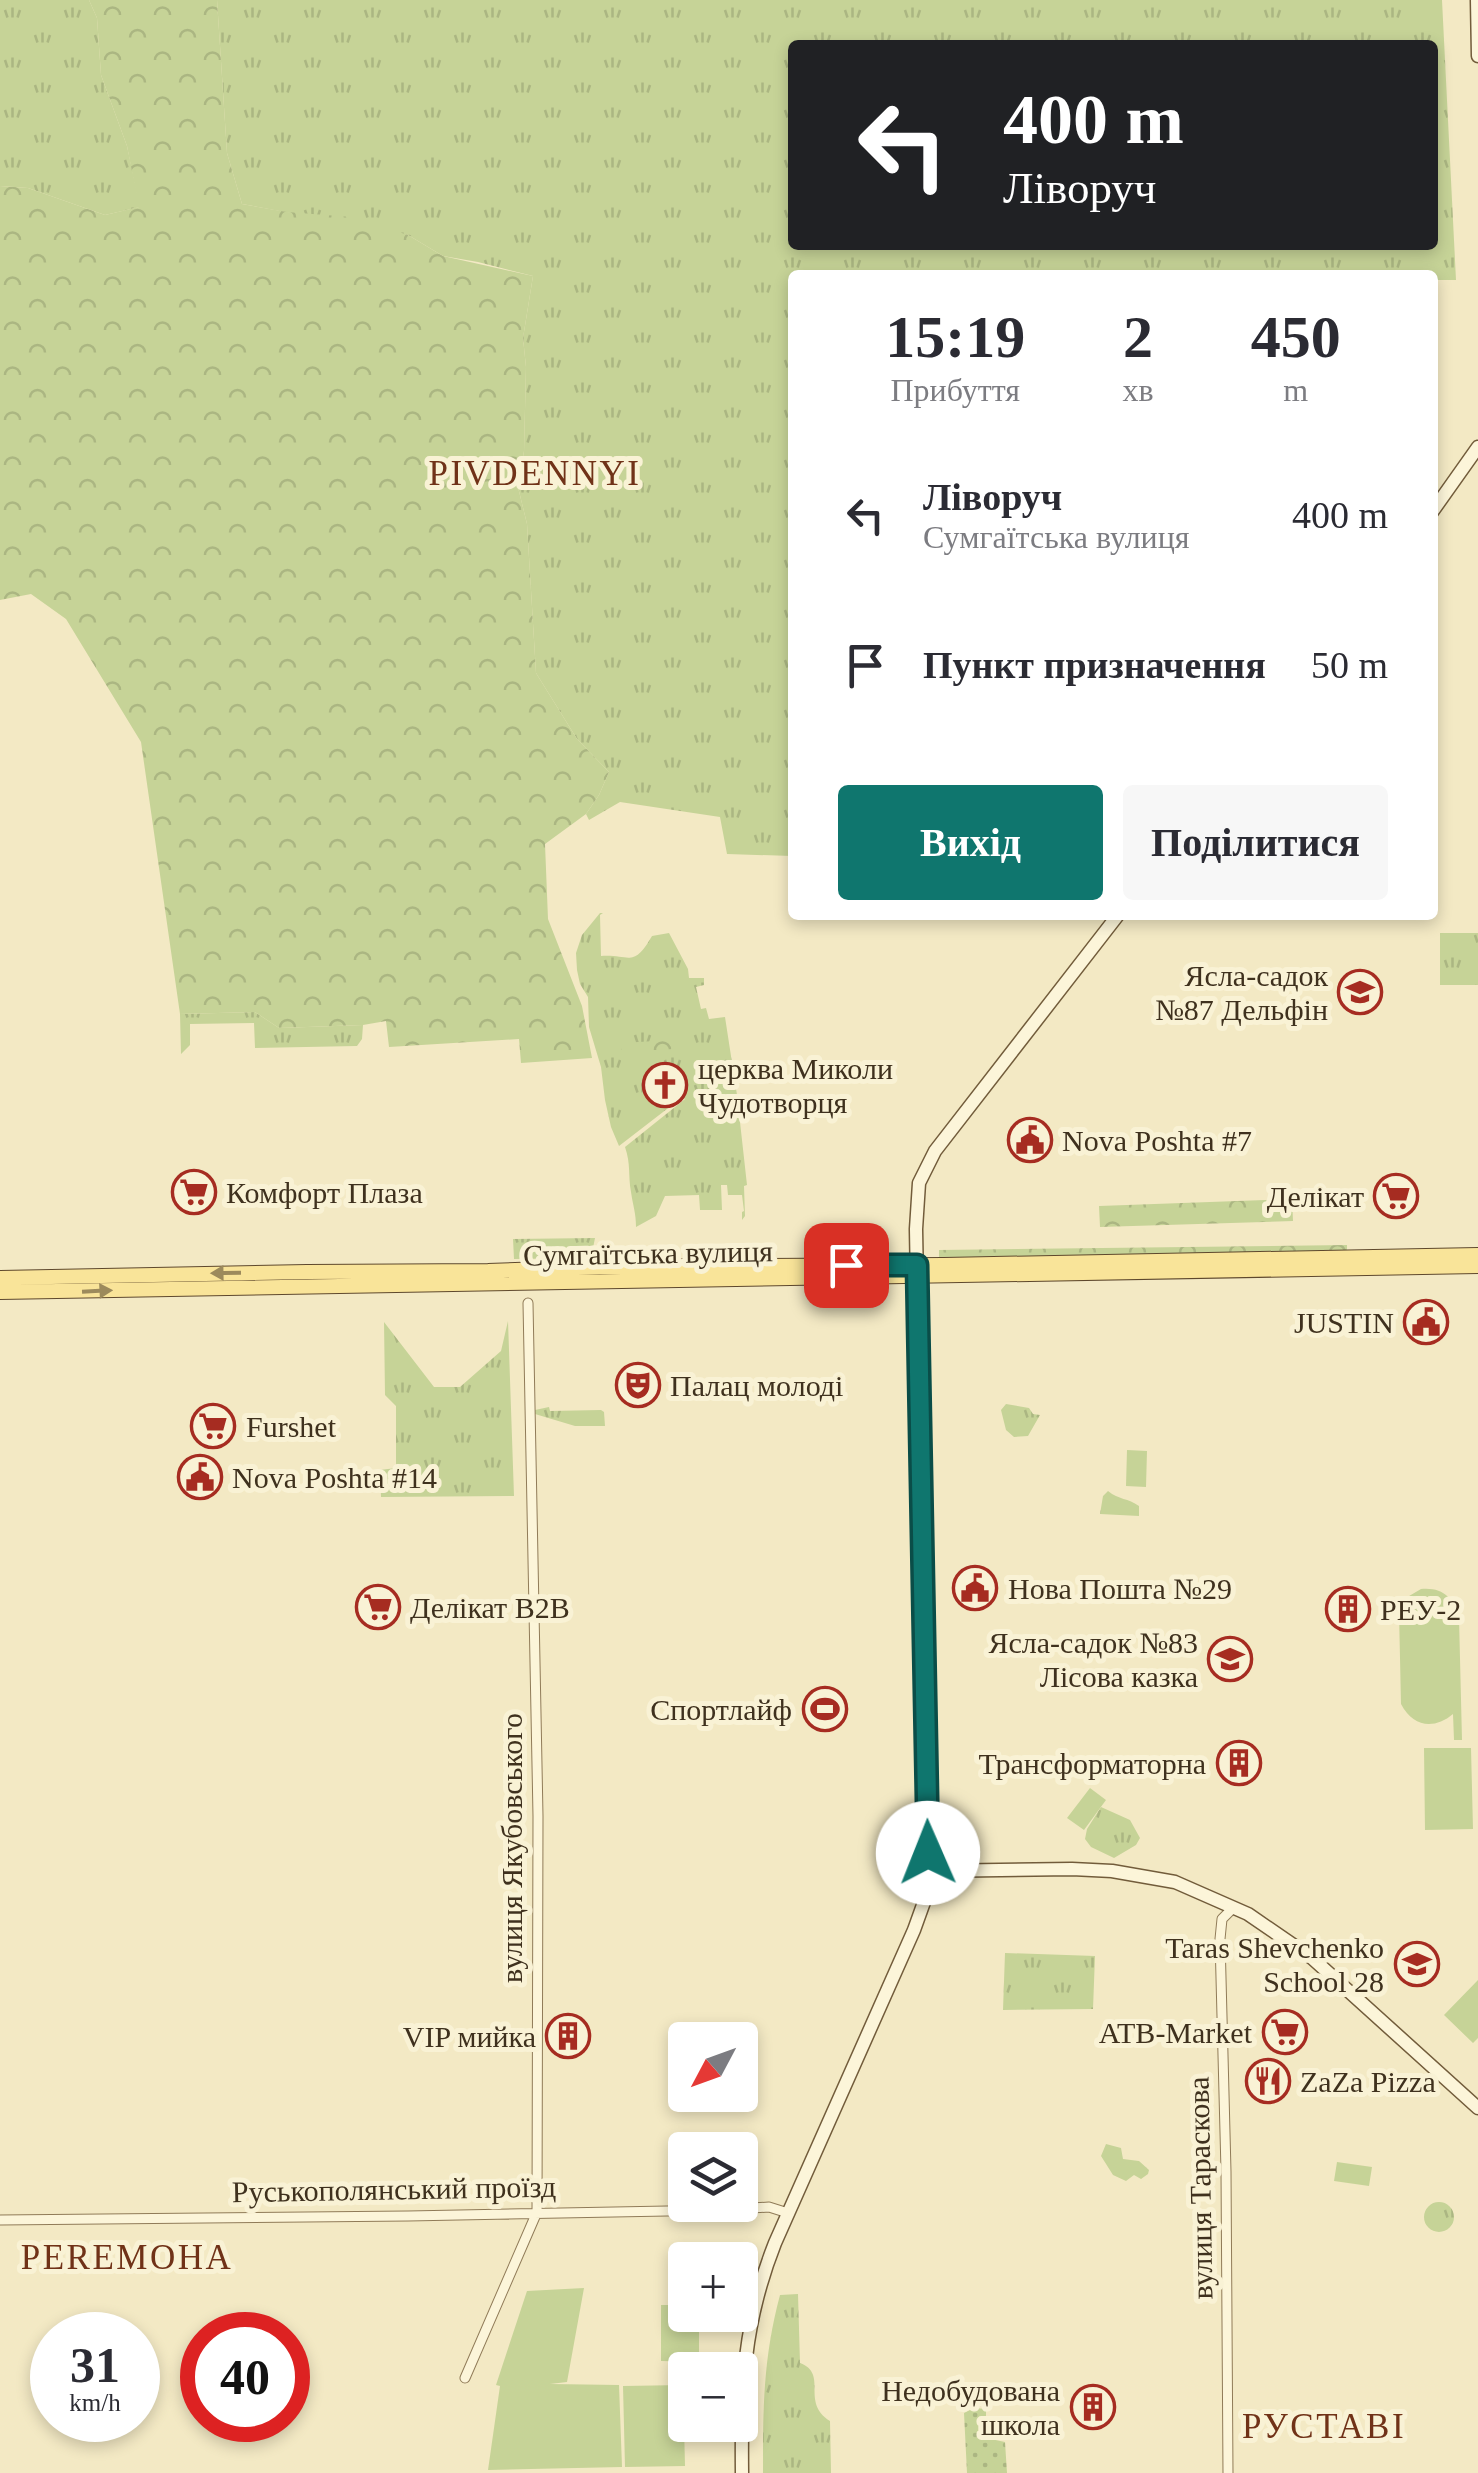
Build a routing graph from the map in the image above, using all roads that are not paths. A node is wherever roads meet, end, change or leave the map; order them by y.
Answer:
1 (1477, 0) edge
2 (1478, 56) edge
3 (1478, 447) edge
4 (1438, 504) edge
5 (1114, 920) edge
6 (1478, 1254) edge
7 (1478, 1266) edge
8 (917, 1270) junction
9 (0, 1278) edge
10 (0, 1292) edge
11 (528, 1303) dead end
12 (929, 1871) junction
13 (1233, 1908) junction
14 (1478, 2108) edge
15 (537, 2212) junction
16 (788, 2214) junction
17 (0, 2220) edge
18 (465, 2378) dead end
19 (742, 2473) edge
20 (1228, 2473) edge

1 - 2 street
3 - 4 street
5 - 8 street
6 - 8 main road, Сумгаїтська вулиця
7 - 8 main road, Сумгаїтська вулиця
8 -> 9 main road, Сумгаїтська вулиця
10 -> 8 main road, Сумгаїтська вулиця
8 - 12 street
11 - 15 street, вулиця Якубовського
12 - 13 street
12 - 16 street
13 - 14 street
13 - 20 street, вулиця Тараскова
15 - 16 street, Руськополянський проїзд
15 - 17 street, Руськополянський проїзд
15 - 18 street, вулиця Якубовського
16 - 19 street

